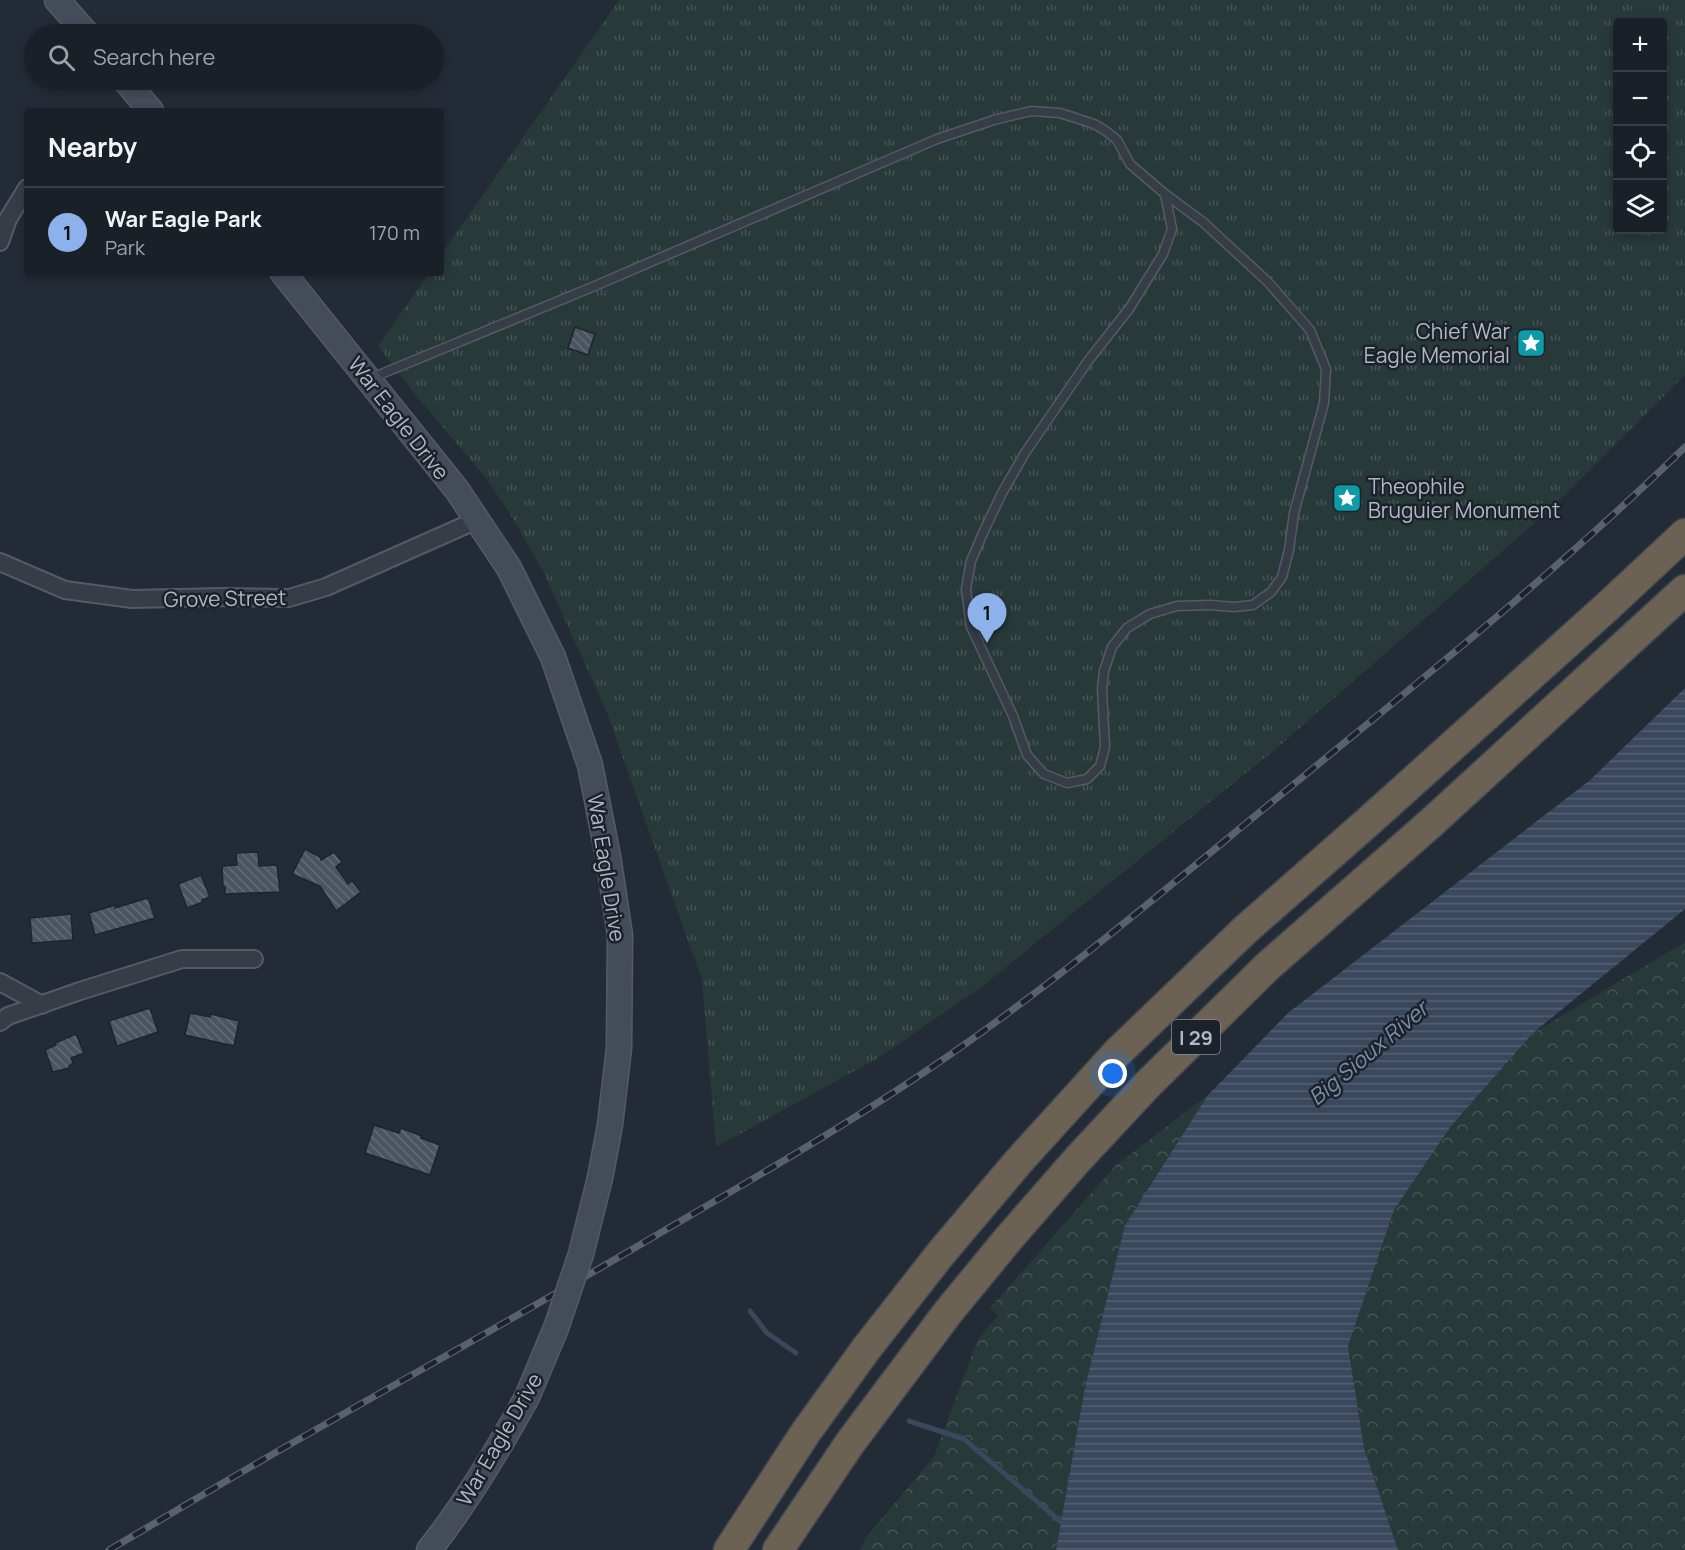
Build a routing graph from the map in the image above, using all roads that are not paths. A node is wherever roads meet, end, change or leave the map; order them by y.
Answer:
1 (57, 0) edge
2 (78, 24) edge
3 (134, 90) edge
4 (149, 108) edge
5 (24, 193) edge
6 (1165, 194) junction
7 (0, 242) edge
8 (285, 276) edge
9 (369, 379) junction
10 (477, 520) junction
11 (1685, 534) edge
12 (0, 562) edge
13 (1685, 590) edge
14 (254, 959) dead end
15 (0, 982) edge
16 (42, 1005) junction
17 (0, 1022) edge
18 (429, 1550) edge
19 (729, 1550) edge
20 (778, 1550) edge

1 - 2 main road
3 - 4 main road
5 - 7 street
6 - 6 lane
6 - 9 lane
8 - 9 main road, War Eagle Drive
9 - 10 main road, War Eagle Drive
10 - 12 street, Grove Street
10 - 18 main road, War Eagle Drive, bridge
11 - 19 highway, I 29
13 - 20 highway, I 29
14 - 16 street
15 - 16 street
16 - 17 street

